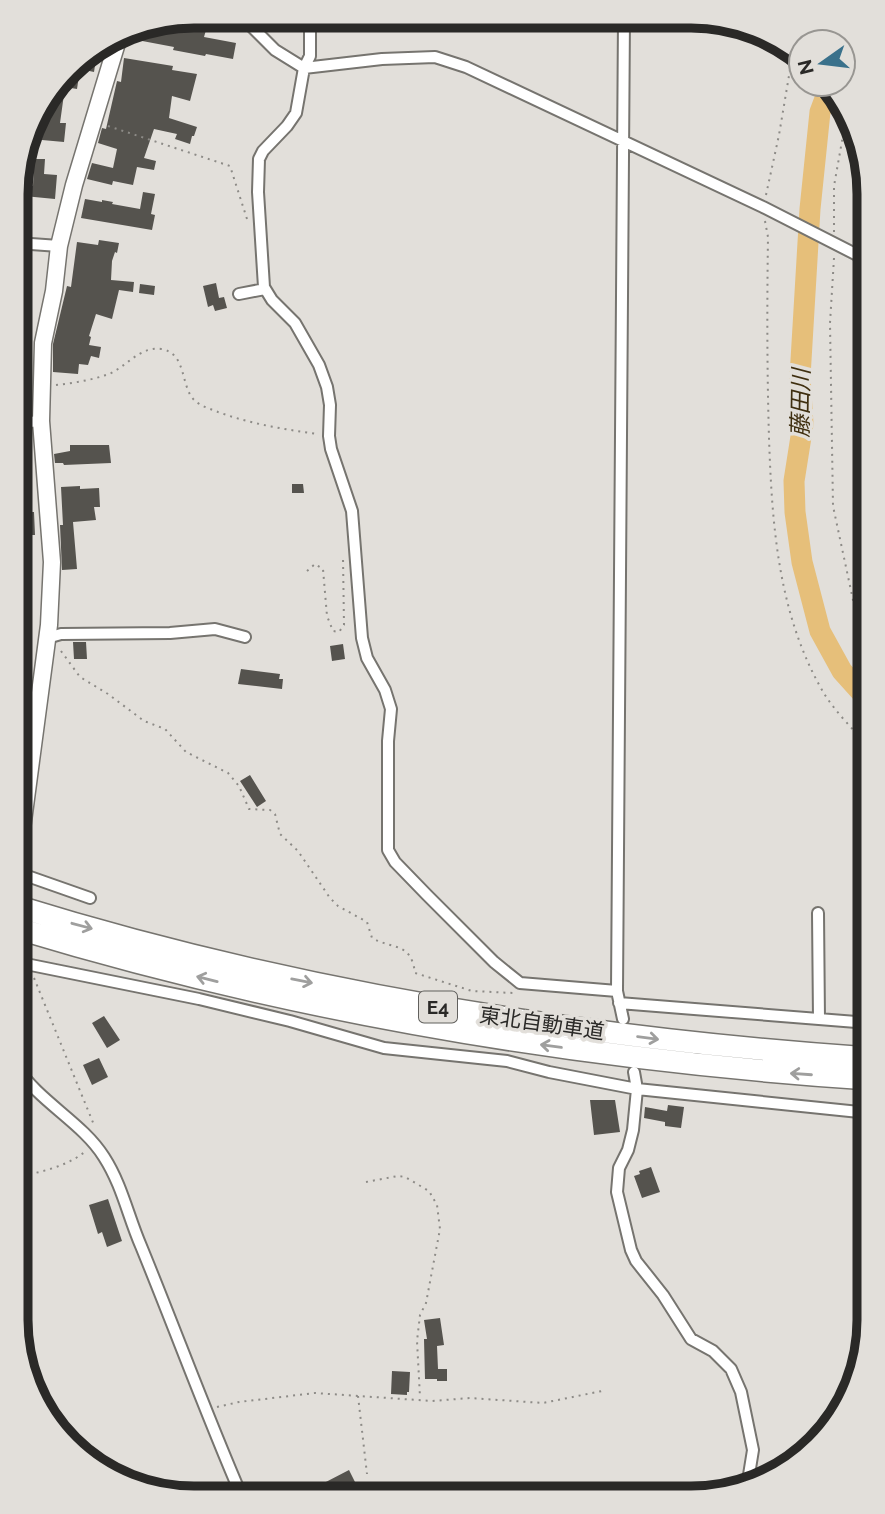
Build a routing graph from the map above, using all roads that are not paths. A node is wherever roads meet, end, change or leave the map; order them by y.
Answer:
1 (253, 28) edge
2 (310, 28) edge
3 (624, 28) edge
4 (116, 47) edge
5 (304, 68) junction
6 (623, 141) junction
7 (28, 244) edge
8 (59, 246) junction
9 (857, 255) edge
10 (265, 289) junction
11 (239, 294) dead end
12 (41, 421) junction
13 (28, 422) edge
14 (245, 637) dead end
15 (47, 638) junction
16 (28, 782) edge
17 (28, 877) edge
18 (90, 898) dead end
19 (28, 910) edge
20 (818, 913) dead end
21 (28, 931) edge
22 (28, 964) edge
23 (618, 997) junction
24 (623, 1019) dead end
25 (819, 1019) junction
26 (857, 1022) edge
27 (857, 1057) edge
28 (634, 1072) dead end
29 (857, 1078) edge
30 (28, 1079) edge
31 (638, 1089) junction
32 (857, 1112) edge
33 (749, 1475) edge
34 (237, 1486) edge

1 - 5 street
2 - 5 street
3 - 6 street
4 - 8 main road
5 - 6 street
5 - 10 street
6 - 9 street
6 - 23 street
7 - 8 street
8 - 12 main road
10 - 11 street
10 - 23 street
12 - 13 street
12 - 15 main road
14 - 15 street
15 - 16 main road
17 - 18 street
19 -> 27 highway, 東北自動車道 / E4
20 - 25 street
29 -> 21 highway, 東北自動車道 / E4
22 - 31 street
23 - 24 street
23 - 25 street
25 - 26 street
28 - 31 street
30 - 34 street
31 - 32 street
31 - 33 street

